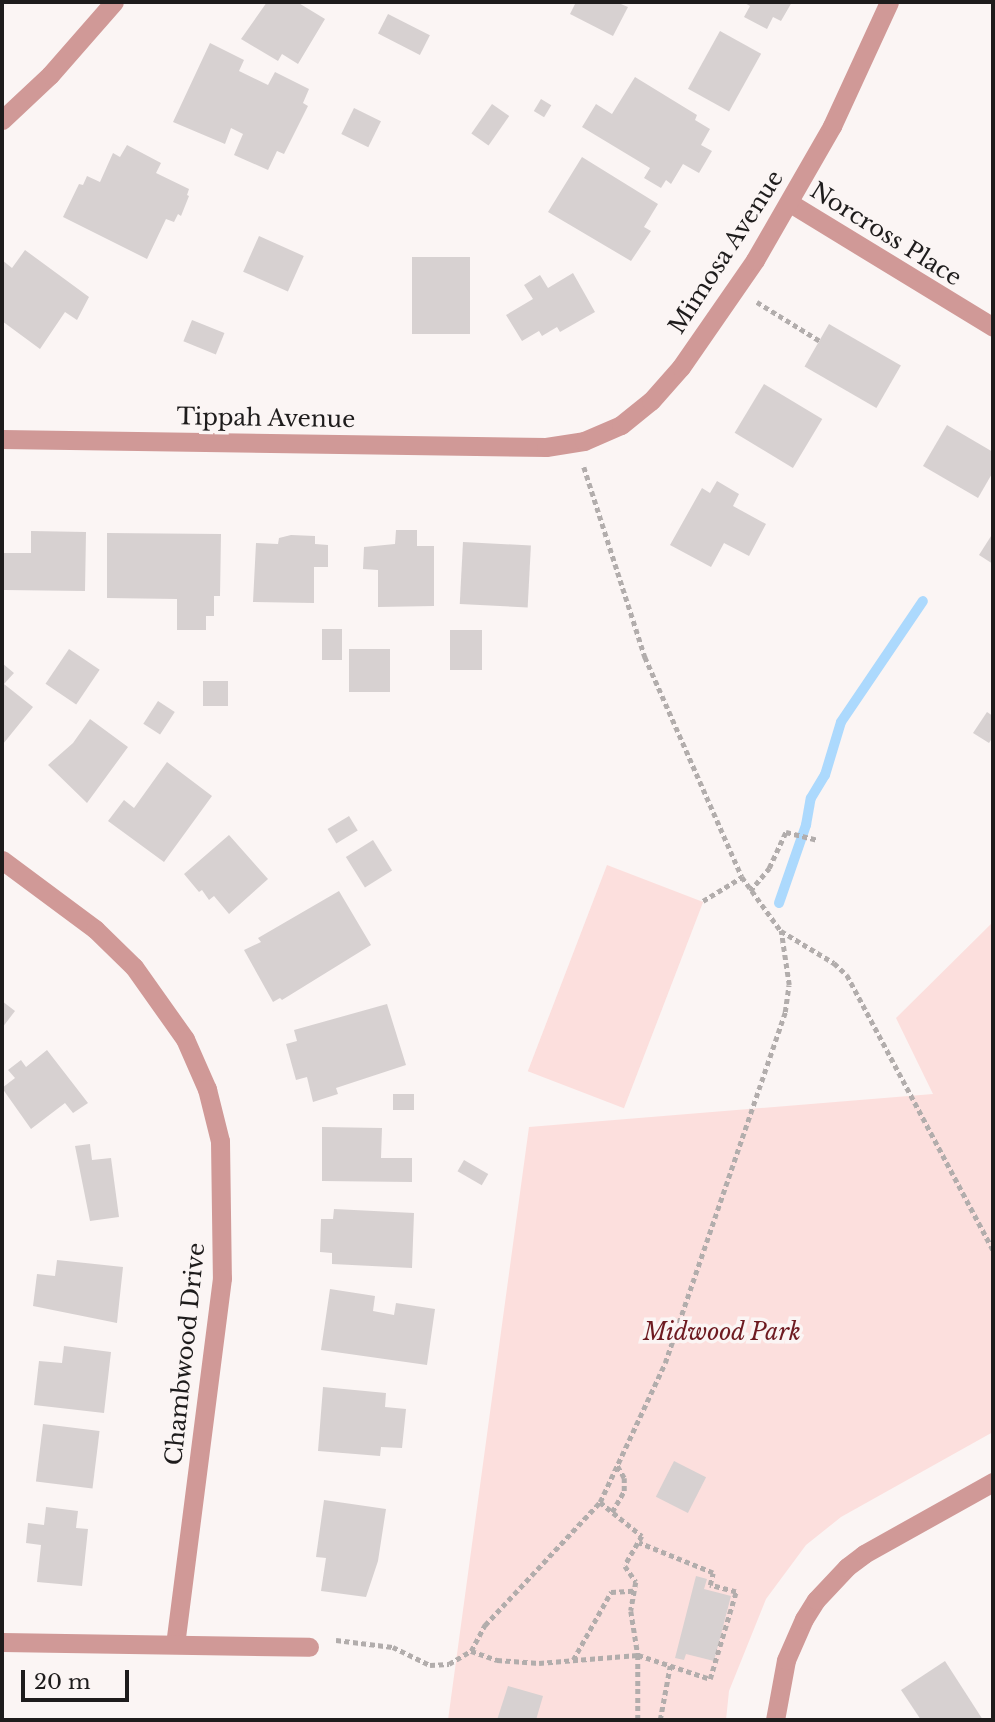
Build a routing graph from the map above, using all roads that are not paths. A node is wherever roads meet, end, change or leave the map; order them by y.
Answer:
1 (114, 2) edge
2 (889, 2) edge
3 (2, 120) edge
4 (790, 203) junction
5 (993, 327) edge
6 (2, 439) edge
7 (530, 446) joint
8 (2, 860) edge
9 (993, 1482) edge
10 (2, 1642) edge
11 (175, 1644) junction
12 (309, 1647) road end
13 (775, 1720) edge

1 - 3 street
2 - 4 street, Mimosa Avenue
4 - 5 street, Norcross Place
4 - 7 street, Mimosa Avenue
6 - 7 street, Tippah Avenue
8 - 11 street, Chambwood Drive
9 - 13 street
10 - 11 street
11 - 12 street

